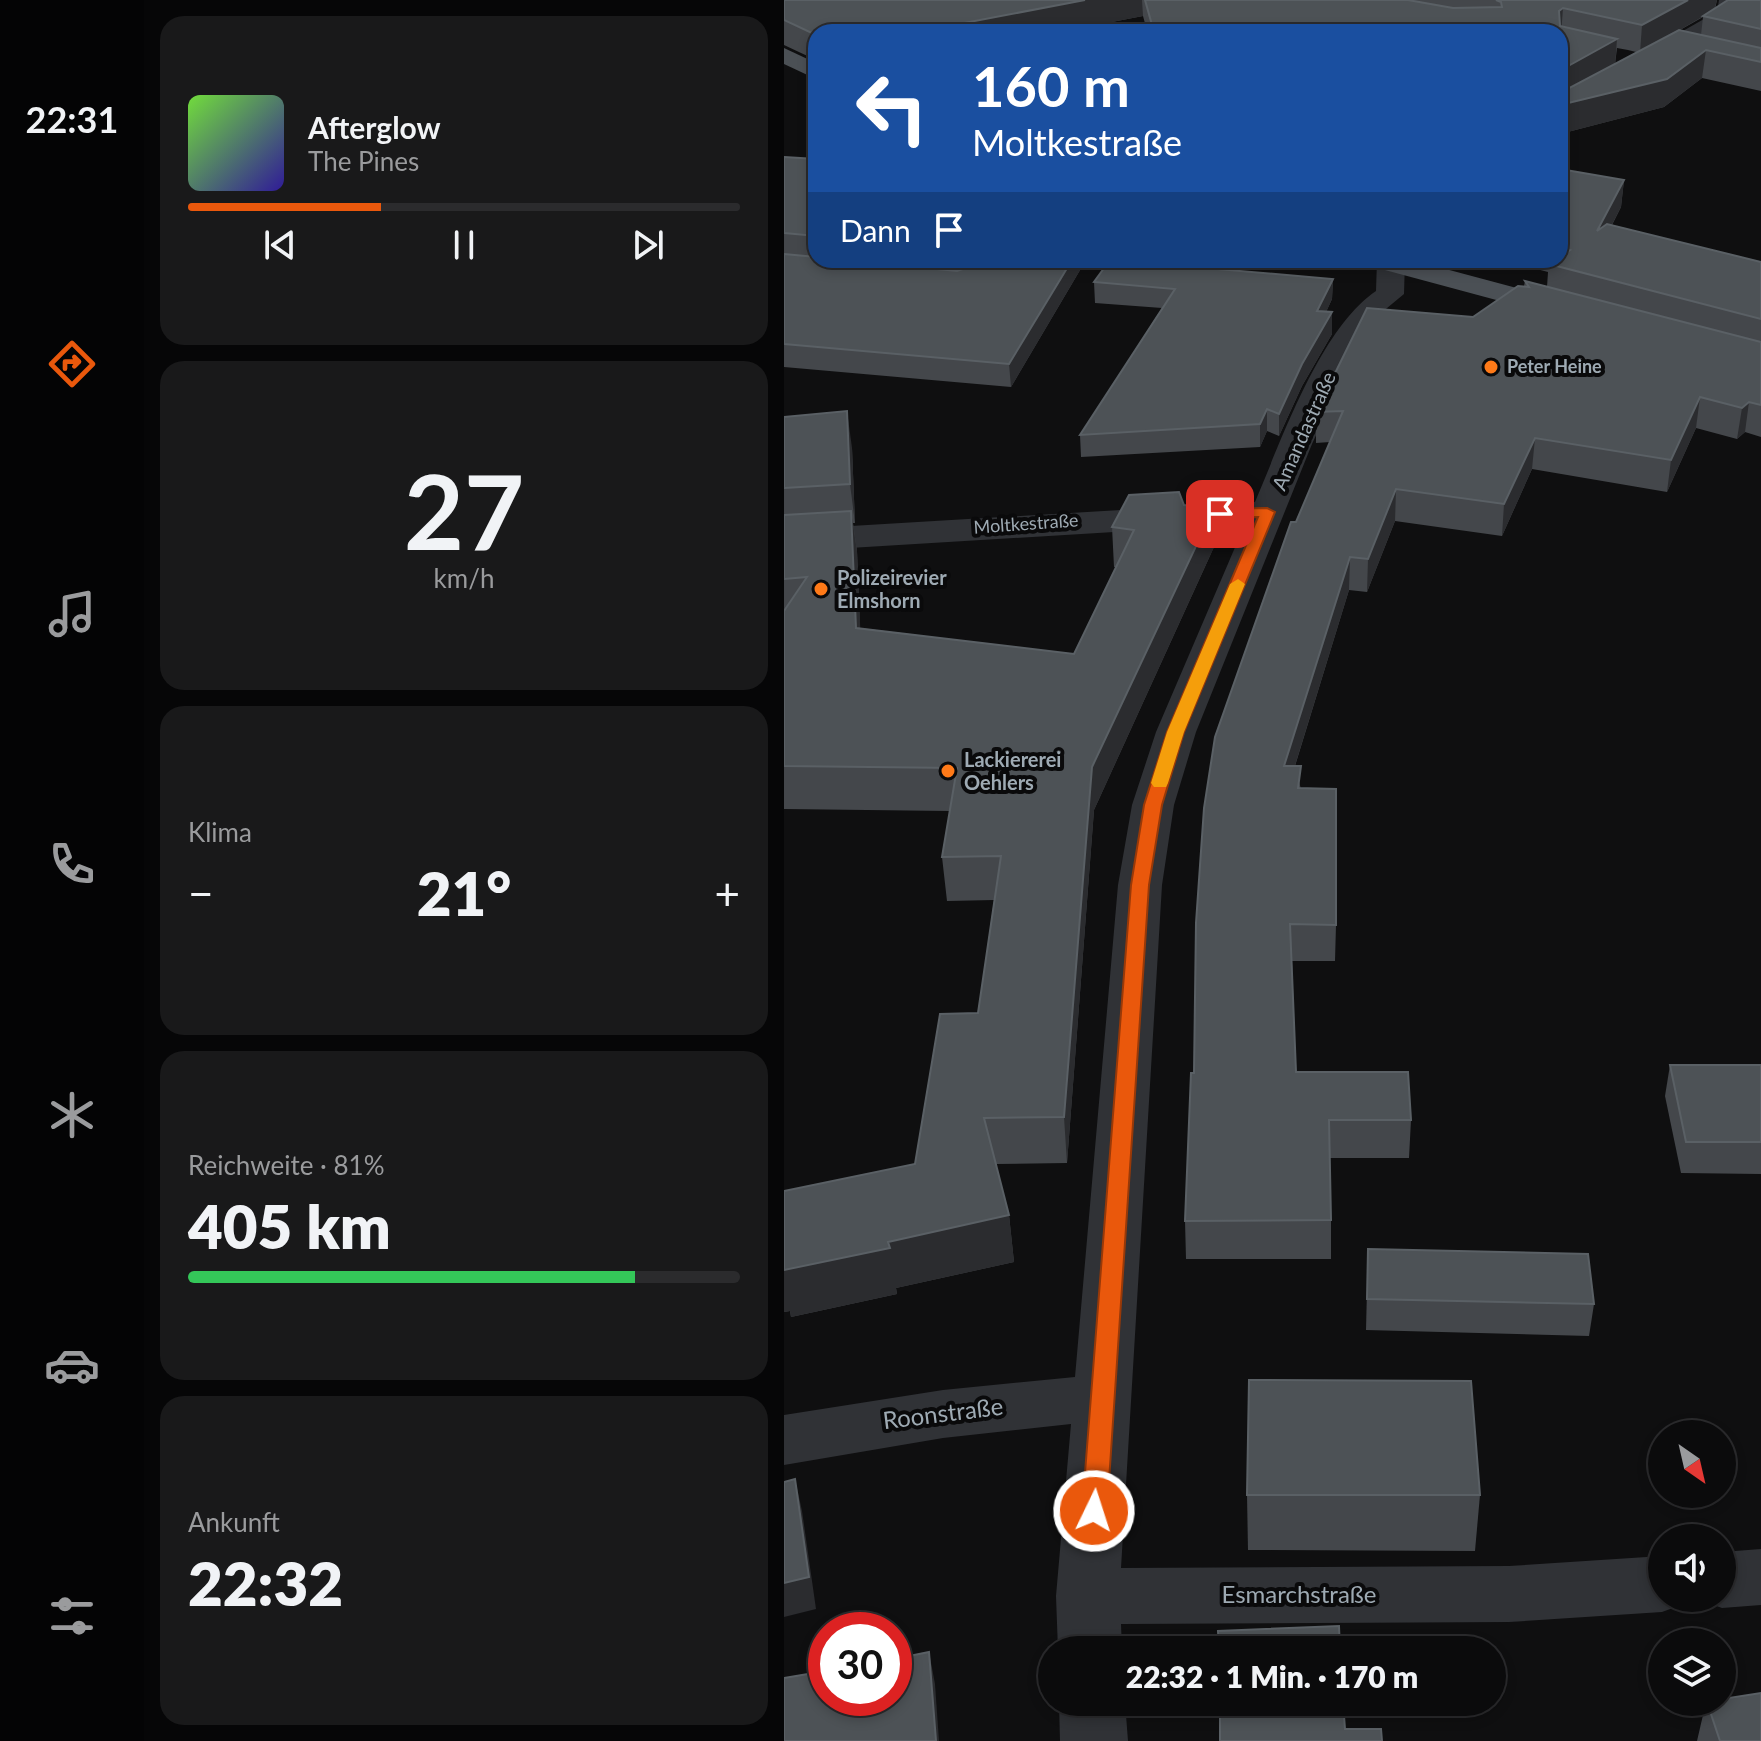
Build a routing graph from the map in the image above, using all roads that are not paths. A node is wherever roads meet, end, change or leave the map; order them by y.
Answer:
1 (1729, 0) edge
2 (1673, 47) junction
3 (1702, 54) edge
4 (784, 55) edge
5 (1613, 56) edge
6 (1641, 63) junction
7 (808, 68) edge
8 (1568, 106) edge
9 (1388, 268) edge
10 (1413, 268) edge
11 (1588, 316) edge
12 (1267, 512) junction
13 (784, 541) edge
14 (1103, 1398) junction
15 (784, 1440) edge
16 (1761, 1577) edge
17 (1736, 1579) edge
18 (1648, 1585) edge
19 (1089, 1623) edge
20 (1093, 1716) edge
21 (1094, 1741) edge

1 - 2 street
2 - 3 street
2 - 6 street
4 - 7 main road
5 - 6 street
6 - 8 street
9 - 12 street, Amandastraße
10 - 11 main road
12 - 13 street, Moltkestraße
12 - 14 street, Amandastraße
14 - 15 street, Roonstraße
14 - 19 street, Amandastraße
16 - 17 street
18 - 19 street, Esmarchstraße
20 - 21 street

